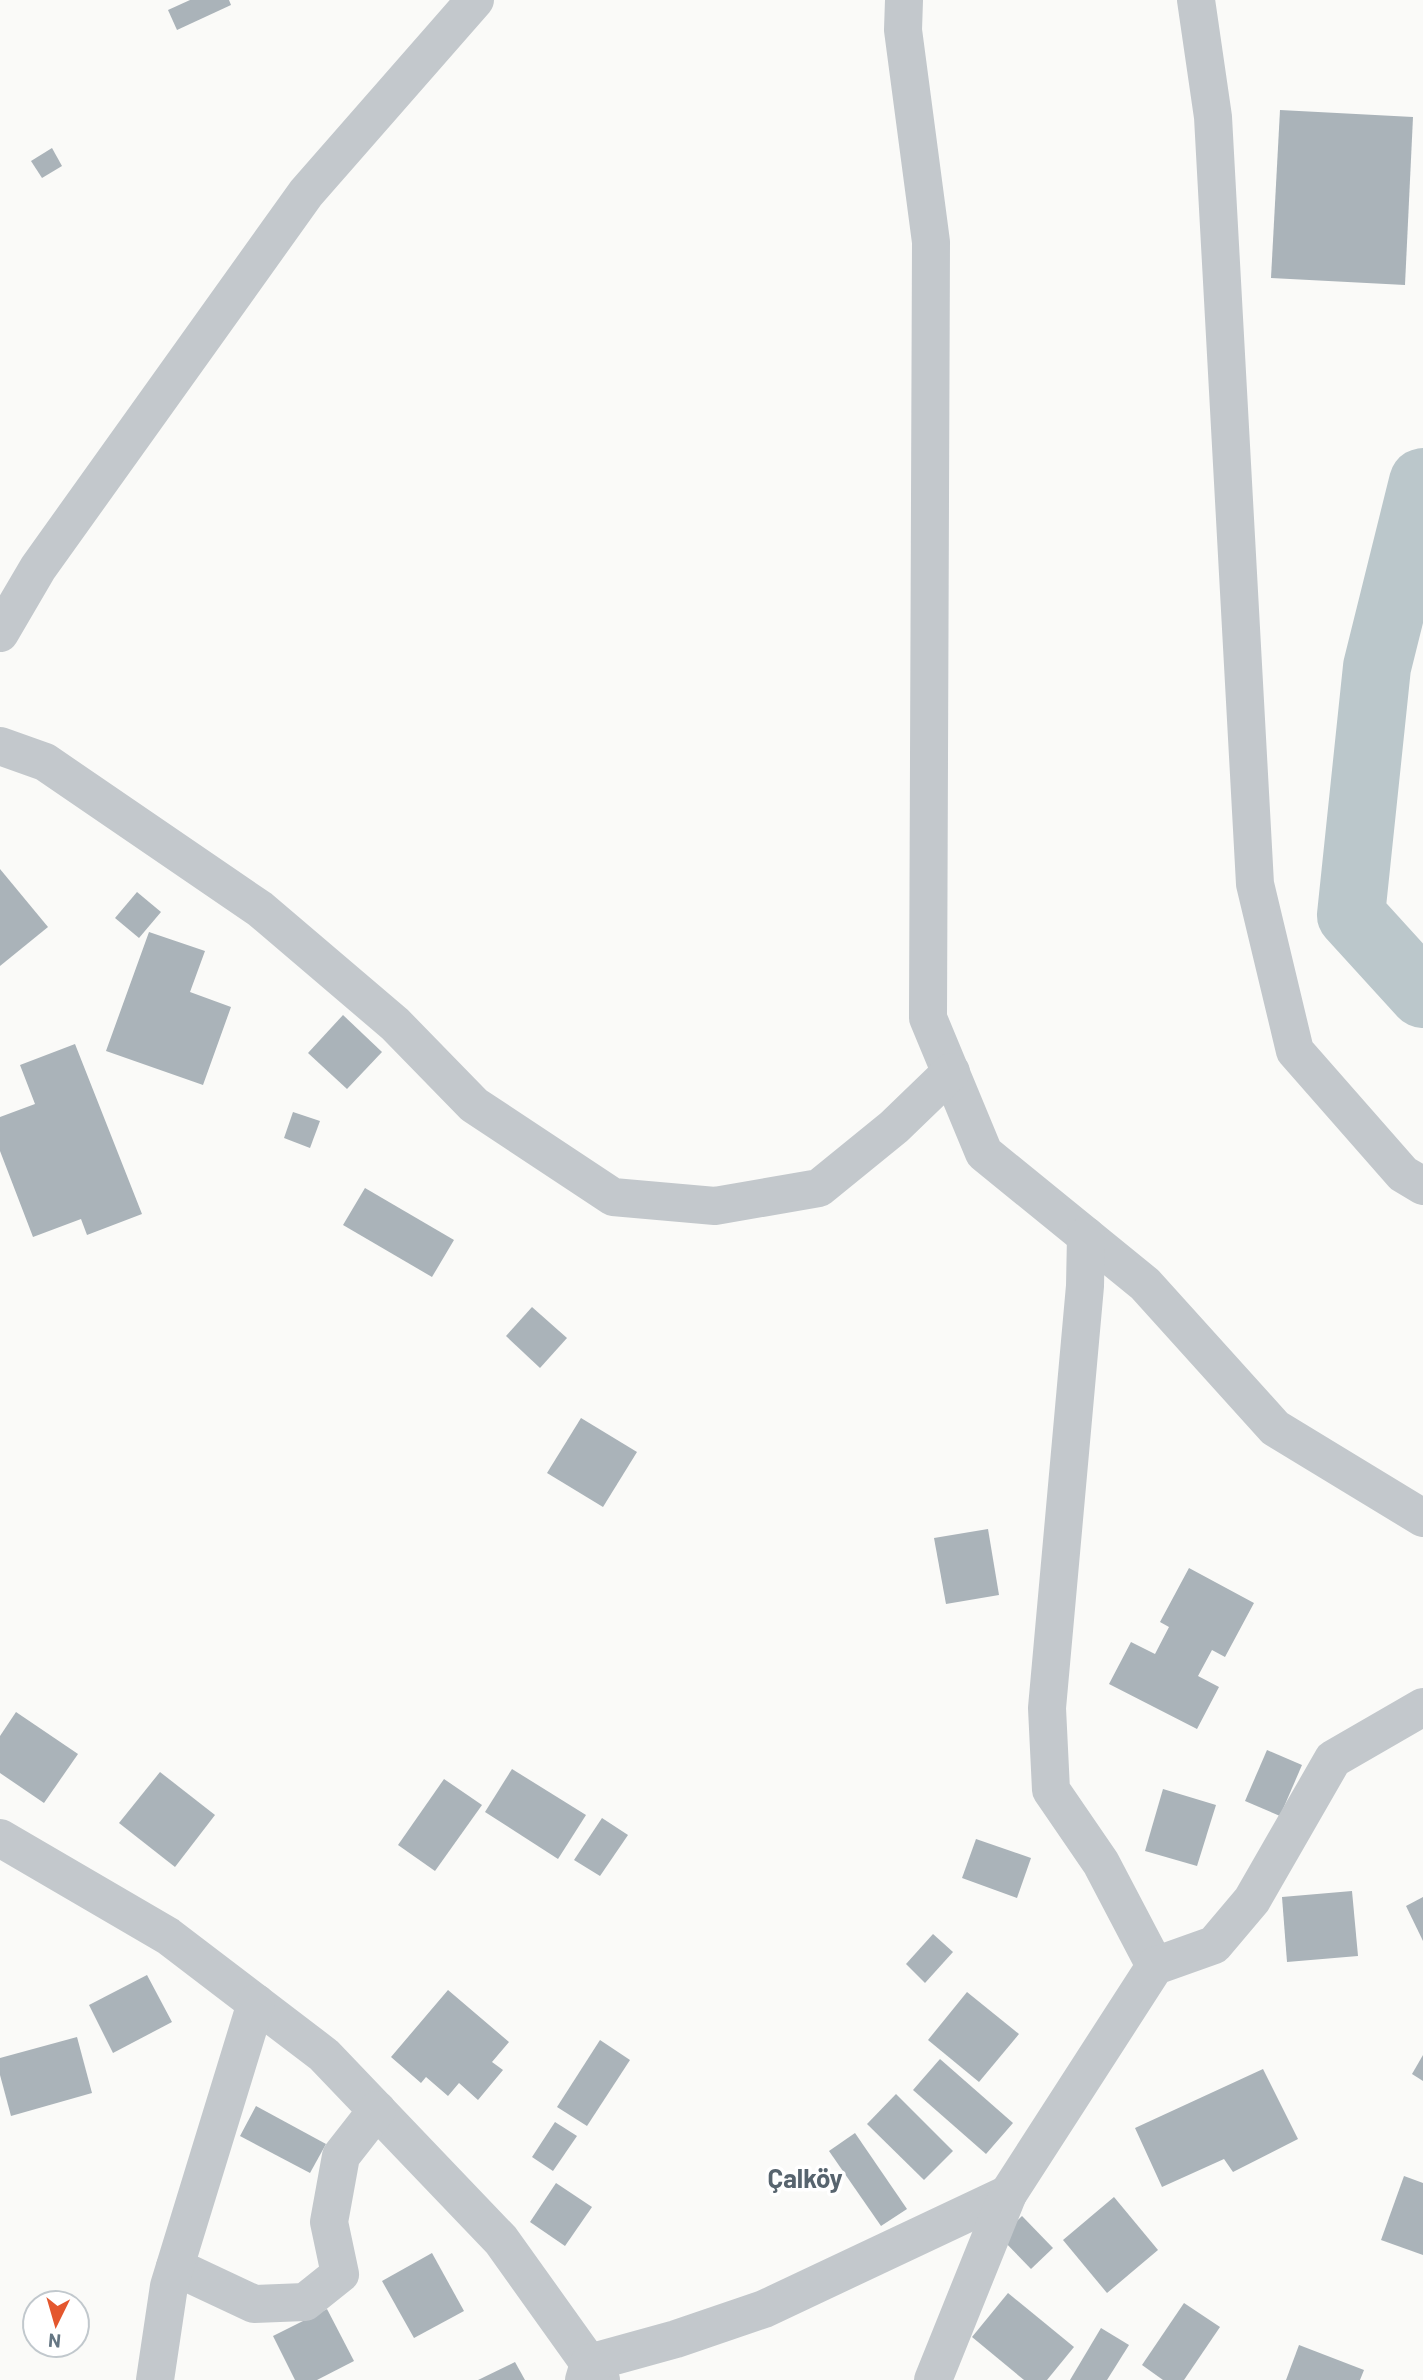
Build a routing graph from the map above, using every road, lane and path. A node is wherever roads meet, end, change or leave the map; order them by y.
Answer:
1 (475, 0) edge
2 (904, 0) edge
3 (1196, 0) edge
4 (0, 633) edge
5 (0, 746) edge
6 (951, 1072) junction
7 (1423, 1186) edge
8 (1086, 1236) junction
9 (1423, 1518) edge
10 (1423, 1707) edge
11 (6, 1844) edge
12 (1155, 1966) junction
13 (256, 2003) junction
14 (377, 2110) junction
15 (1008, 2194) junction
16 (175, 2267) junction
17 (592, 2374) edge
18 (155, 2380) edge
19 (933, 2380) edge

1 - 4 street
2 - 6 street
3 - 7 street
5 - 6 street
6 - 8 street
8 - 9 street
8 - 12 street
10 - 12 street
11 - 13 street
12 - 15 street
13 - 14 street
13 - 16 street
14 - 16 street
14 - 17 street
15 - 17 street
15 - 19 street
16 - 18 street

